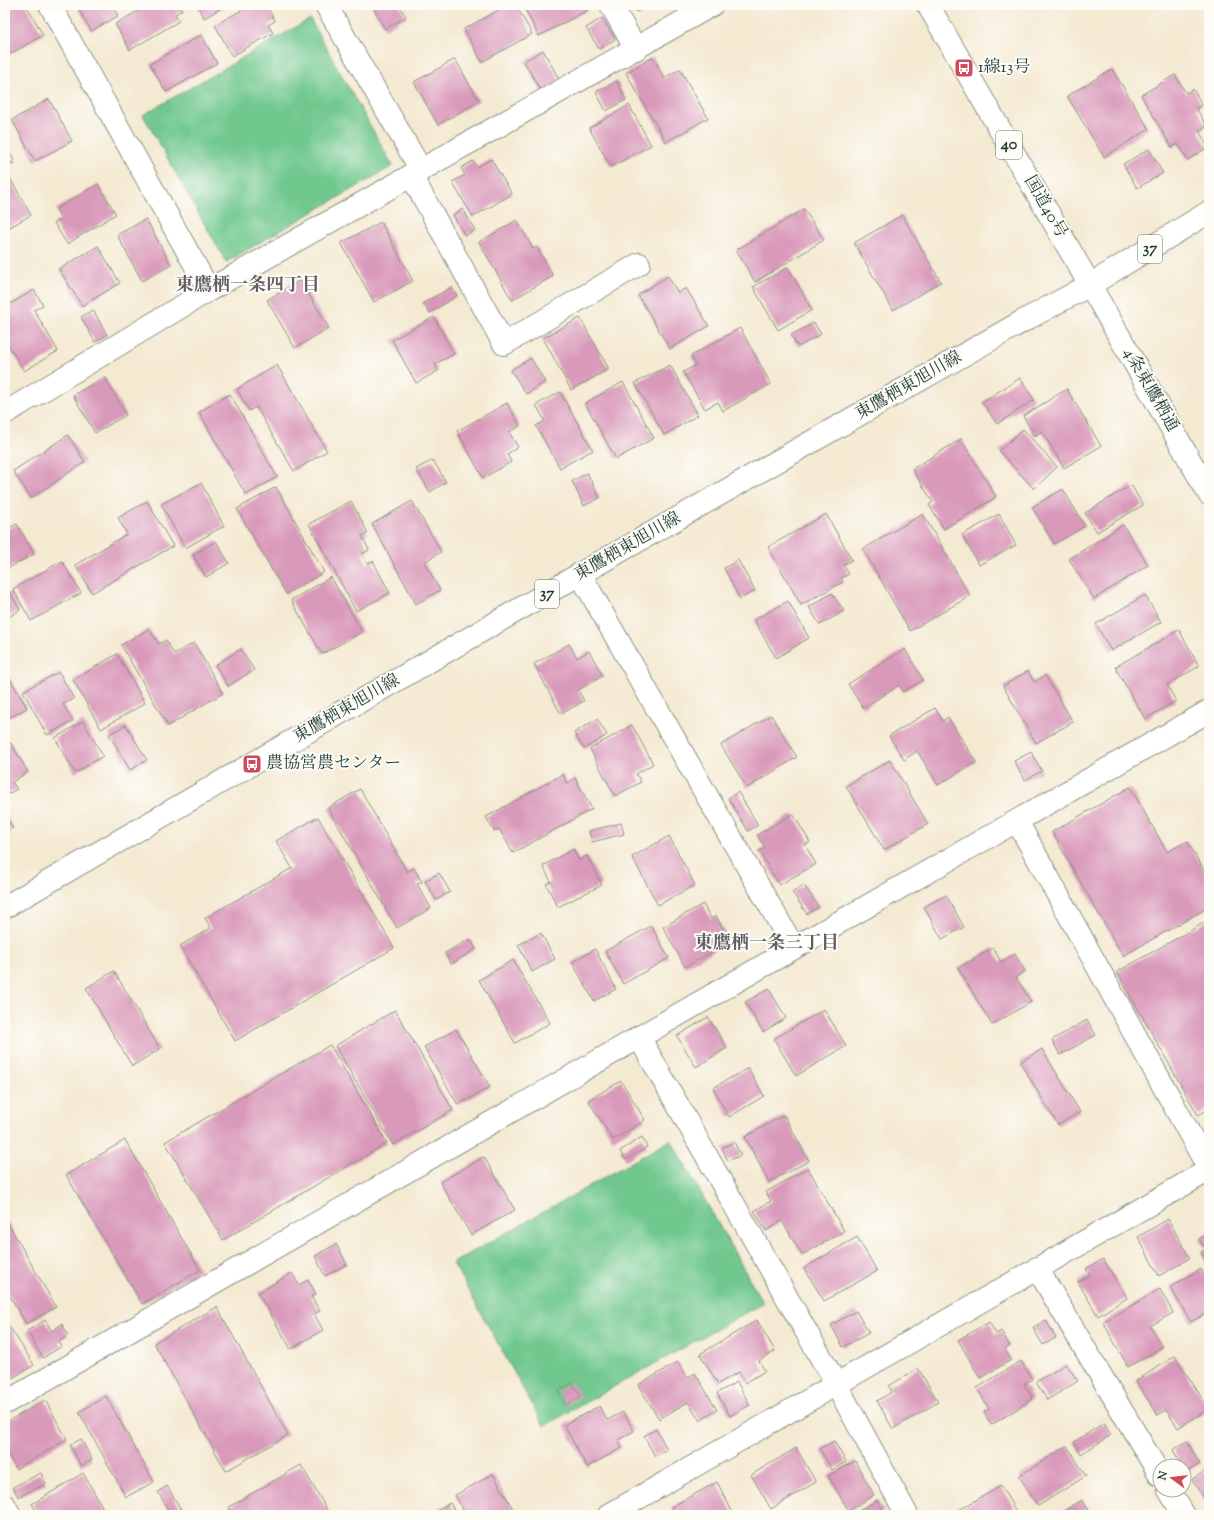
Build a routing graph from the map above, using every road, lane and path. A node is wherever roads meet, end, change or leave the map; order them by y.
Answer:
1 (50, 5) edge
2 (326, 5) edge
3 (611, 5) edge
4 (712, 5) edge
5 (928, 5) edge
6 (636, 49) junction
7 (416, 172) junction
8 (1209, 212) edge
9 (639, 264) dead end
10 (1090, 285) junction
11 (209, 290) junction
12 (7, 406) edge
13 (1209, 494) edge
14 (580, 574) junction
15 (1209, 711) edge
16 (1017, 821) junction
17 (5, 906) edge
18 (794, 948) junction
19 (638, 1037) junction
20 (1209, 1170) edge
21 (1037, 1268) junction
22 (836, 1384) junction
23 (5, 1403) edge
24 (1152, 1462) edge
25 (1174, 1498) edge
26 (5, 1506) edge
27 (638, 1508) edge
28 (10, 1515) edge
29 (609, 1515) edge
30 (907, 1515) edge
31 (1184, 1515) edge

1 - 11 main road
2 - 7 main road
3 - 6 main road
4 - 6 main road
5 - 10 main road, 国道40号 / 40
6 - 7 main road
7 - 9 main road
7 - 11 main road
8 - 10 main road, 東鷹栖東旭川線 / 37
10 - 13 main road, 4条東鷹栖通 / 40
10 - 14 main road, 東鷹栖東旭川線 / 37
11 - 12 main road
14 - 17 main road, 東鷹栖東旭川線 / 37
14 - 18 main road
15 - 16 main road
16 - 18 main road
16 - 20 main road
18 - 19 main road
19 - 22 main road
19 - 23 main road
20 - 21 main road
21 - 22 main road
21 - 24 main road
22 - 27 main road
22 - 30 main road
25 - 31 main road
26 - 28 main road
27 - 29 main road

